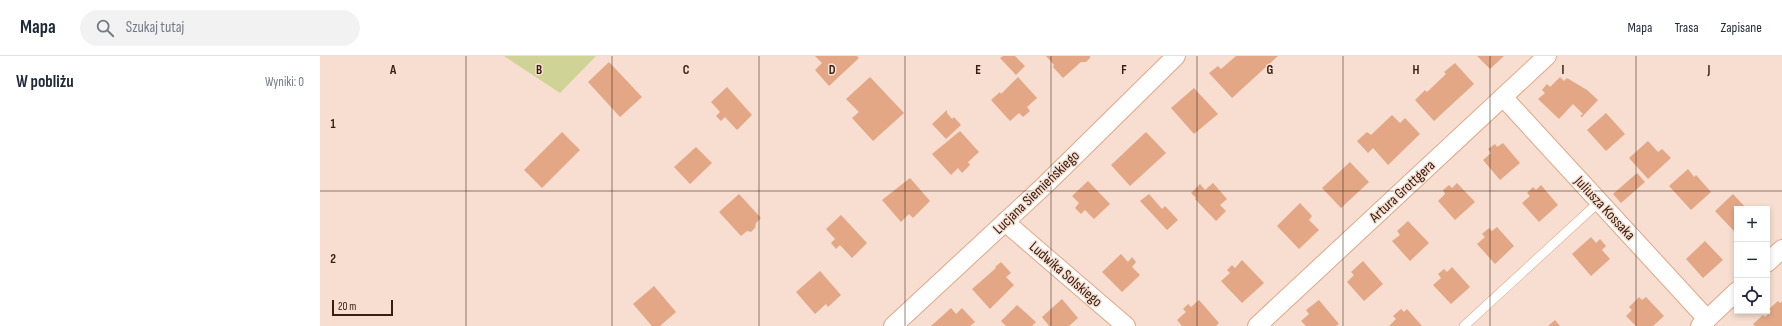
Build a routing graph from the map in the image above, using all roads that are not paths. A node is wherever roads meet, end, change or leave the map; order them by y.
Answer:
1 (1176, 56) edge
2 (1547, 56) edge
3 (1503, 97) junction
4 (1599, 202) junction
5 (1005, 222) junction
6 (1782, 249) edge
7 (1770, 260) edge
8 (1734, 294) edge
9 (1703, 323) edge
10 (893, 326) edge
11 (1126, 326) edge
12 (1257, 326) edge
13 (1464, 326) edge

1 - 5 street, Lucjana Siemieńskiego
2 - 3 street, Artura Grottgera
3 - 4 street, Juliusza Kossaka
3 - 12 street, Artura Grottgera
4 - 9 street, Juliusza Kossaka
4 - 13 lane
5 - 10 street, Lucjana Siemieńskiego
5 - 11 street, Ludwika Solskiego
6 - 7 street
8 - 9 street

